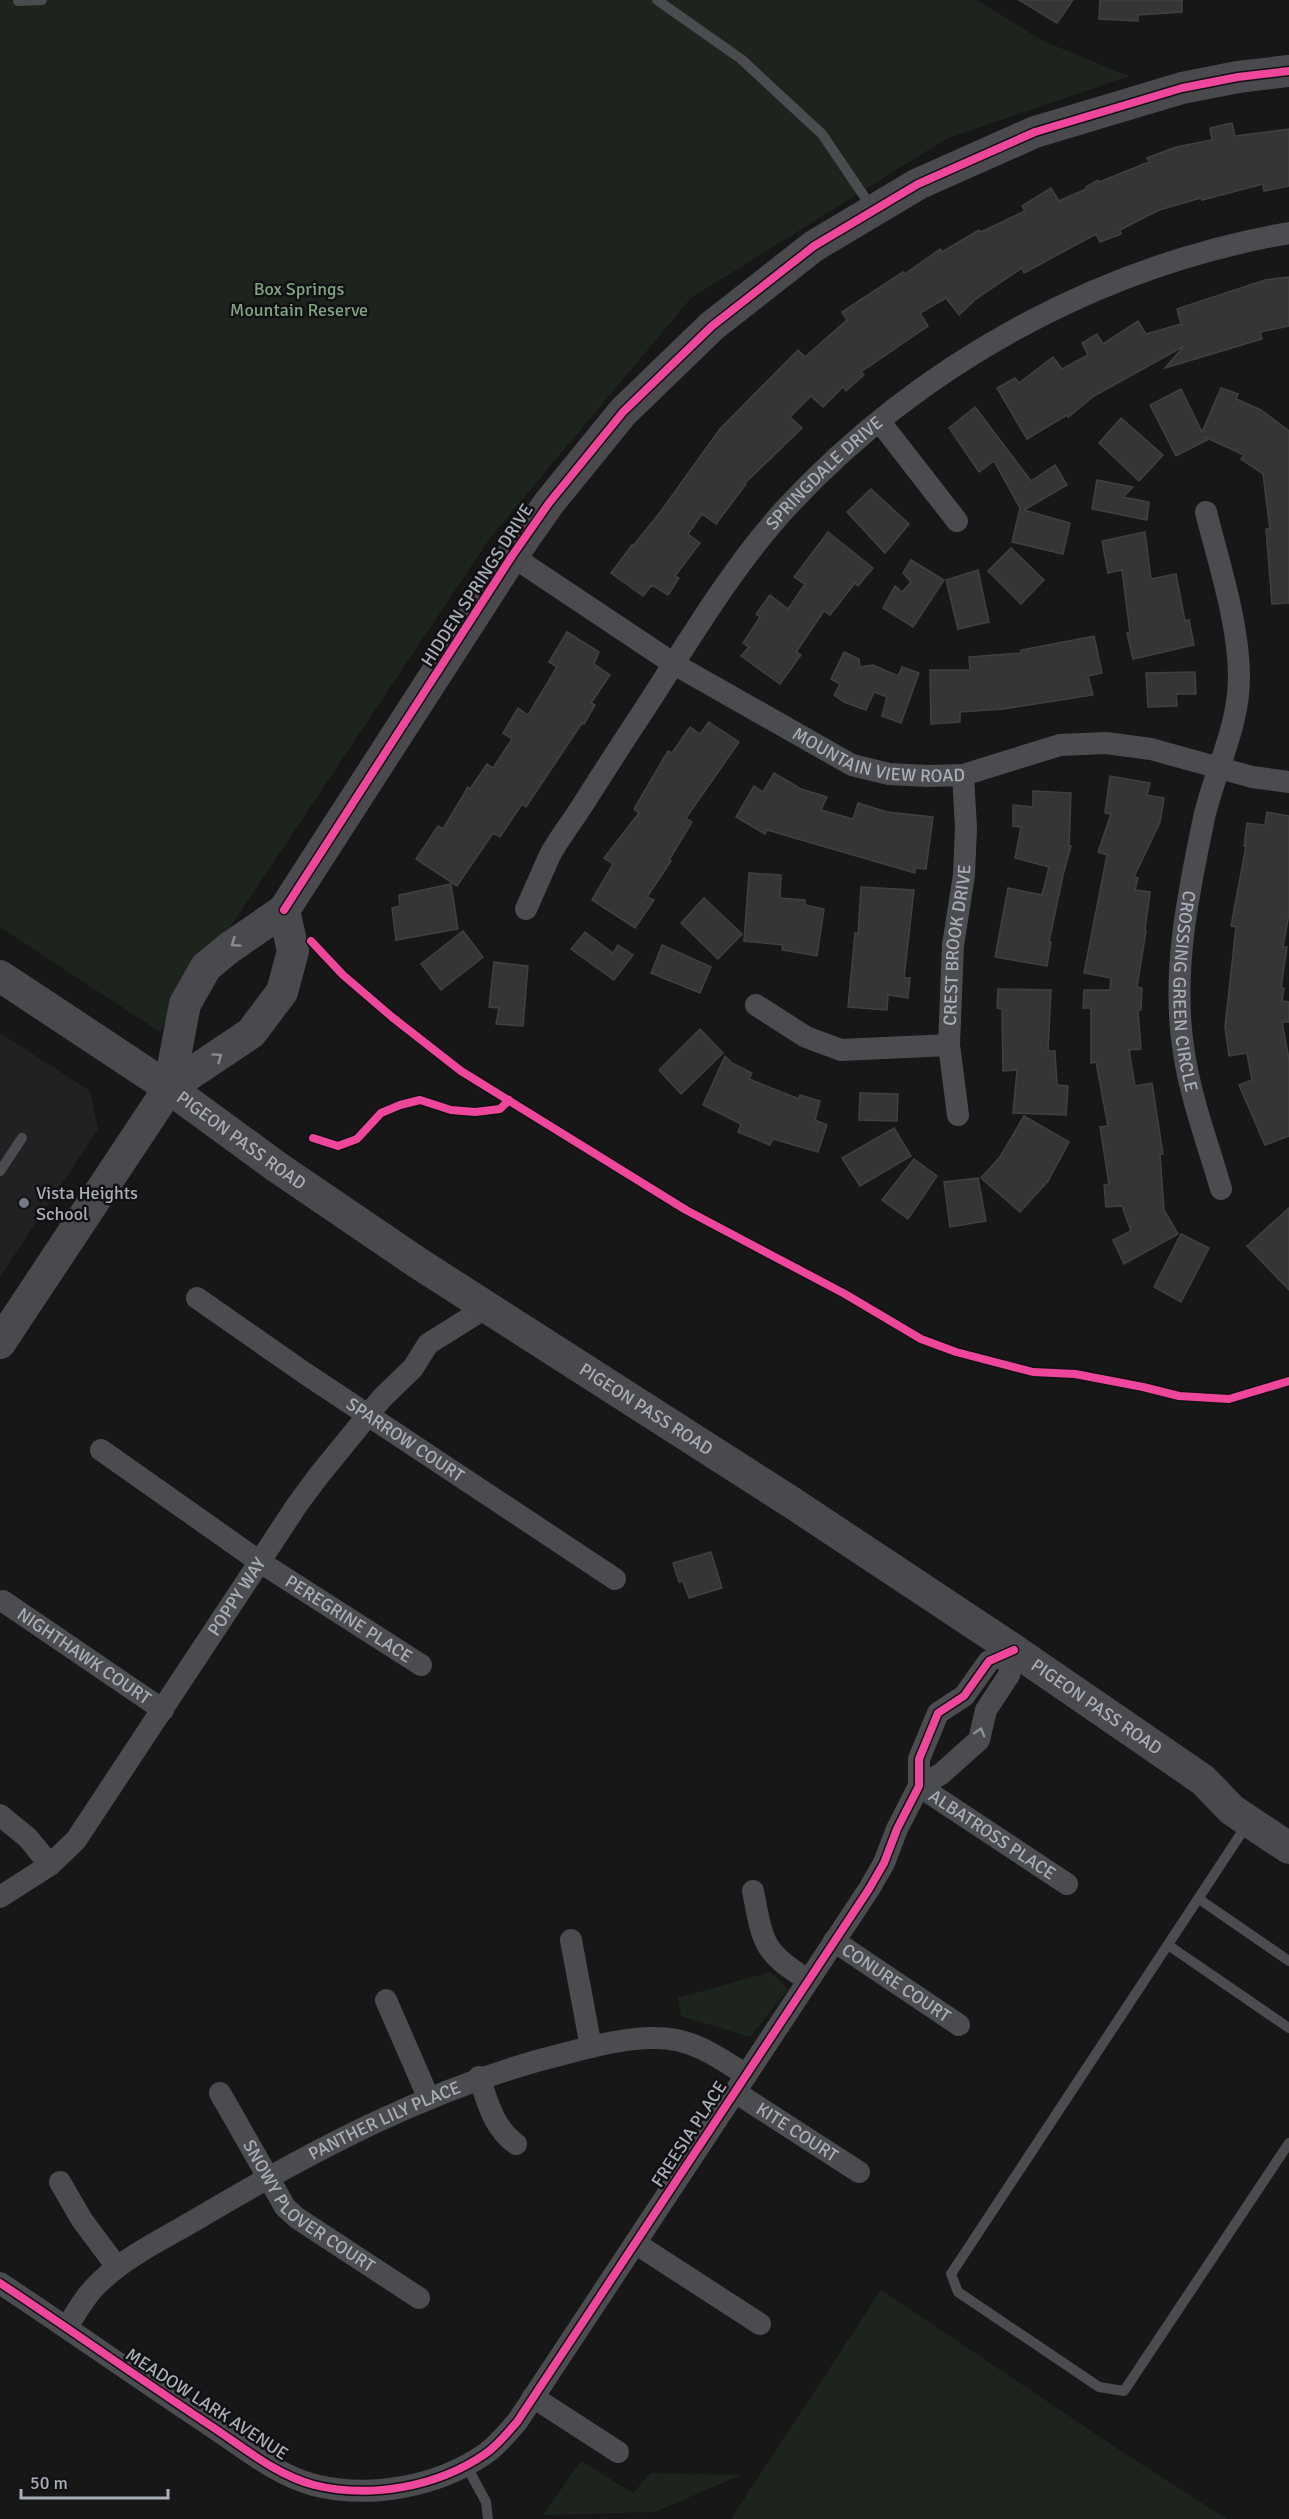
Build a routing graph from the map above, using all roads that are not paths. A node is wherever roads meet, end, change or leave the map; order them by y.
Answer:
1 (42, 0) edge
2 (657, 0) edge
3 (18, 2) dead end
4 (1289, 71) edge
5 (874, 210) junction
6 (1289, 233) edge
7 (880, 422) junction
8 (1206, 512) dead end
9 (957, 520) dead end
10 (512, 556) junction
11 (674, 664) junction
12 (1219, 768) junction
13 (963, 775) junction
14 (1289, 782) edge
15 (526, 909) dead end
16 (284, 910) junction
17 (0, 976) edge
18 (756, 1005) dead end
19 (949, 1045) junction
20 (169, 1088) junction
21 (958, 1115) dead end
22 (22, 1138) dead end
23 (0, 1171) edge
24 (1221, 1189) dead end
25 (197, 1298) dead end
26 (487, 1307) junction
27 (0, 1342) edge
28 (369, 1416) junction
29 (101, 1450) dead end
30 (260, 1562) junction
31 (615, 1579) dead end
32 (3, 1601) dead end
33 (1014, 1650) junction
34 (421, 1665) dead end
35 (163, 1710) junction
36 (919, 1786) junction
37 (0, 1815) edge
38 (1249, 1822) junction
39 (1289, 1848) edge
40 (50, 1865) junction
41 (1067, 1884) dead end
42 (753, 1891) dead end
43 (0, 1897) edge
44 (1199, 1899) junction
45 (572, 1940) dead end
46 (834, 1941) junction
47 (1168, 1945) junction
48 (1289, 1961) edge
49 (808, 1980) junction
50 (386, 2000) dead end
51 (959, 2025) dead end
52 (1289, 2028) edge
53 (591, 2047) junction
54 (479, 2078) junction
55 (740, 2084) junction
56 (220, 2093) dead end
57 (429, 2098) junction
58 (1289, 2143) edge
59 (516, 2144) dead end
60 (859, 2172) dead end
61 (266, 2178) junction
62 (60, 2182) dead end
63 (635, 2243) junction
64 (117, 2267) junction
65 (0, 2283) edge
66 (419, 2298) dead end
67 (760, 2324) dead end
68 (67, 2327) junction
69 (534, 2397) junction
70 (618, 2452) dead end
71 (458, 2468) junction
72 (488, 2519) edge

1 - 3 lane
2 - 5 lane
4 - 5 street, HIDDEN SPRINGS DRIVE
5 - 10 street, HIDDEN SPRINGS DRIVE
6 - 7 street, SPRINGDALE DRIVE
7 - 9 street
7 - 11 street, SPRINGDALE DRIVE
8 - 12 street, CROSSING GREEN CIRCLE
10 - 11 street, MOUNTAIN VIEW ROAD
10 - 16 street, HIDDEN SPRINGS DRIVE
11 - 13 street, MOUNTAIN VIEW ROAD
11 - 15 street, SPRINGDALE DRIVE
12 - 13 street, MOUNTAIN VIEW ROAD
12 - 14 street, MOUNTAIN VIEW ROAD
12 - 24 street, CROSSING GREEN CIRCLE
13 - 19 street, CREST BROOK DRIVE
16 -> 20 street, HIDDEN SPRINGS DRIVE
20 -> 16 street
17 - 20 street, PIGEON PASS ROAD
18 - 19 street
19 - 21 street, CREST BROOK DRIVE
20 - 26 street, PIGEON PASS ROAD
20 - 27 street
22 - 23 lane
25 - 28 street, SPARROW COURT
26 - 28 street, POPPY WAY
26 - 33 street, PIGEON PASS ROAD
28 - 30 street, POPPY WAY
28 - 31 street, SPARROW COURT
29 - 30 street, PEREGRINE PLACE
30 - 34 street, PEREGRINE PLACE
30 - 35 street, POPPY WAY
32 - 35 street, NIGHTHAWK COURT
36 -> 33 street
33 - 36 street
33 - 38 street, PIGEON PASS ROAD
35 - 40 street, POPPY WAY
36 - 41 street, ALBATROSS PLACE
36 - 46 street, FREESIA PLACE
37 - 40 street
38 - 39 street, PIGEON PASS ROAD
38 - 44 lane
40 - 43 street, POPPY WAY
42 - 49 street
44 - 47 lane
44 - 48 lane
45 - 53 street
46 - 49 street, FREESIA PLACE
46 - 51 street, CONURE COURT
47 - 52 lane
47 - 58 lane
49 - 55 street, FREESIA PLACE
50 - 57 street
53 - 54 street, PANTHER LILY PLACE
53 - 55 street, PANTHER LILY PLACE
54 - 57 street, PANTHER LILY PLACE
54 - 59 street
55 - 60 street, KITE COURT
55 - 63 street, FREESIA PLACE
56 - 61 street, SNOWY PLOVER COURT
57 - 61 street, PANTHER LILY PLACE
61 - 64 street, PANTHER LILY PLACE
61 - 66 street, SNOWY PLOVER COURT
62 - 64 street
63 - 67 street
63 - 69 street, FREESIA PLACE
64 - 68 street, PANTHER LILY PLACE
65 - 68 street, MEADOW LARK AVENUE
68 - 71 street, MEADOW LARK AVENUE
69 - 70 street
69 - 71 street, FREESIA PLACE
71 - 72 lane

